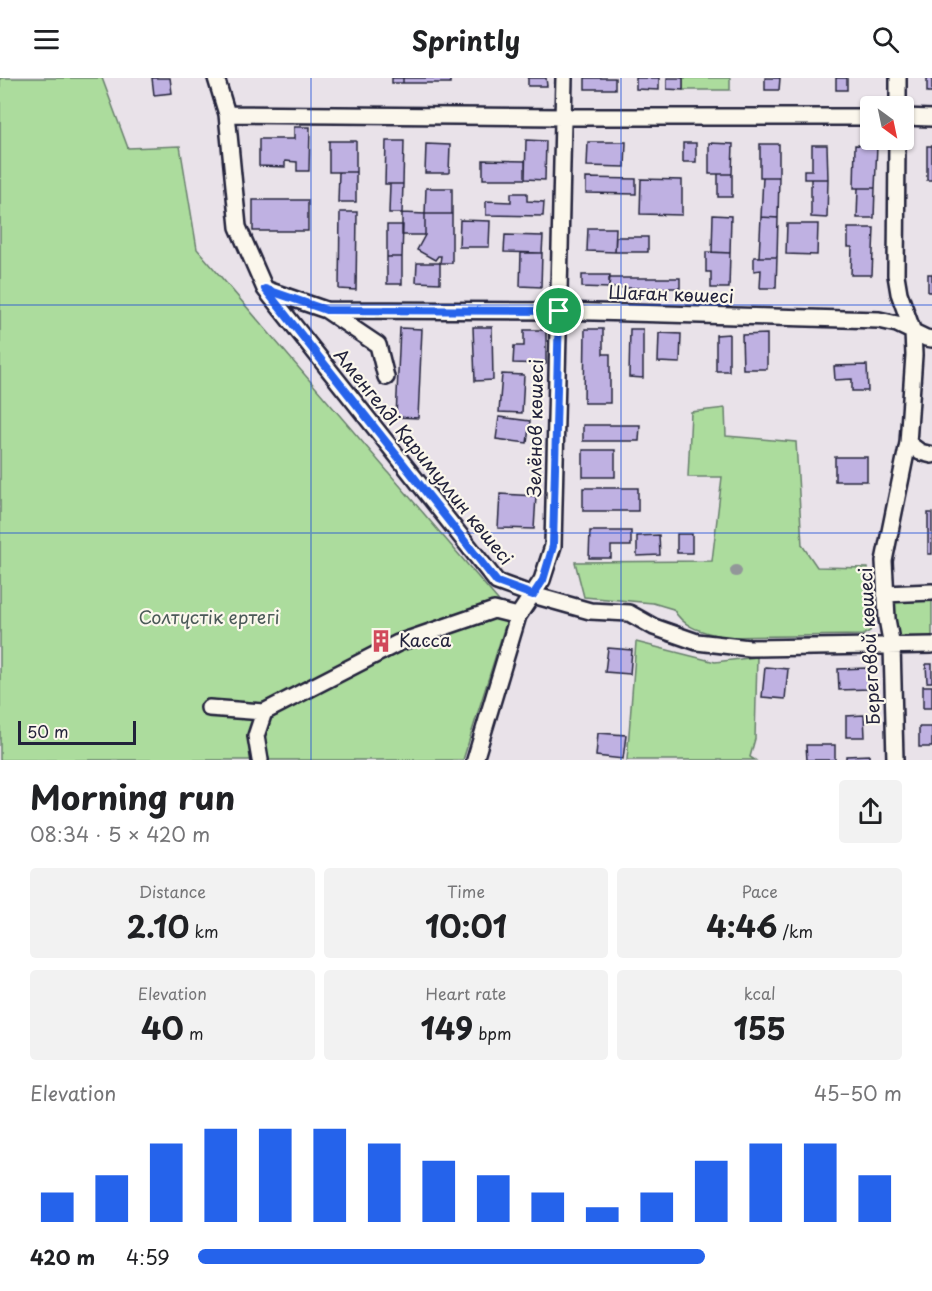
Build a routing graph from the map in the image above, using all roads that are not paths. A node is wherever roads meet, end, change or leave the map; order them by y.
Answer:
1 (216, 78) edge
2 (564, 78) edge
3 (898, 78) edge
4 (897, 96) edge
5 (227, 114) junction
6 (563, 117) junction
7 (860, 117) edge
8 (914, 117) edge
9 (932, 118) edge
10 (897, 150) edge
11 (265, 289) junction
12 (326, 310) junction
13 (559, 311) junction
14 (913, 332) junction
15 (932, 339) edge
16 (386, 377) dead end
17 (908, 443) junction
18 (932, 455) edge
19 (932, 592) edge
20 (885, 594) junction
21 (533, 595) junction
22 (518, 615) junction
23 (932, 645) edge
24 (892, 646) junction
25 (209, 708) dead end
26 (264, 712) junction
27 (260, 760) edge
28 (475, 760) edge
29 (894, 760) edge

1 - 5 street, Аменгелді Қаримуллин көшесі
2 - 6 street, Зелёнов көшесі
3 - 4 street
5 - 6 street
5 - 11 street, Аменгелді Қаримуллин көшесі
6 - 7 street
6 - 13 street, Зелёнов көшесі
8 - 9 street
10 - 14 street, Береговой көшесі
11 - 12 street, Шаған көшесі
11 - 21 street, Аменгелді Қаримуллин көшесі
12 - 13 street, Шаған көшесі
12 - 16 street
13 - 14 street, Шаған көшесі
13 - 21 street, Зелёнов көшесі
14 - 15 street, Шаған көшесі
14 - 17 street, Береговой көшесі
17 - 18 street
17 - 20 street, Береговой көшесі
19 - 20 street
20 - 24 street, Береговой көшесі
21 - 22 street, Зелёнов көшесі
21 - 24 street, Аменгелді Қаримуллин көшесі
22 - 26 street
22 - 28 street
23 - 24 street, Аменгелді Қаримуллин көшесі
24 - 29 street, Береговой көшесі
25 - 26 street
26 - 27 street

